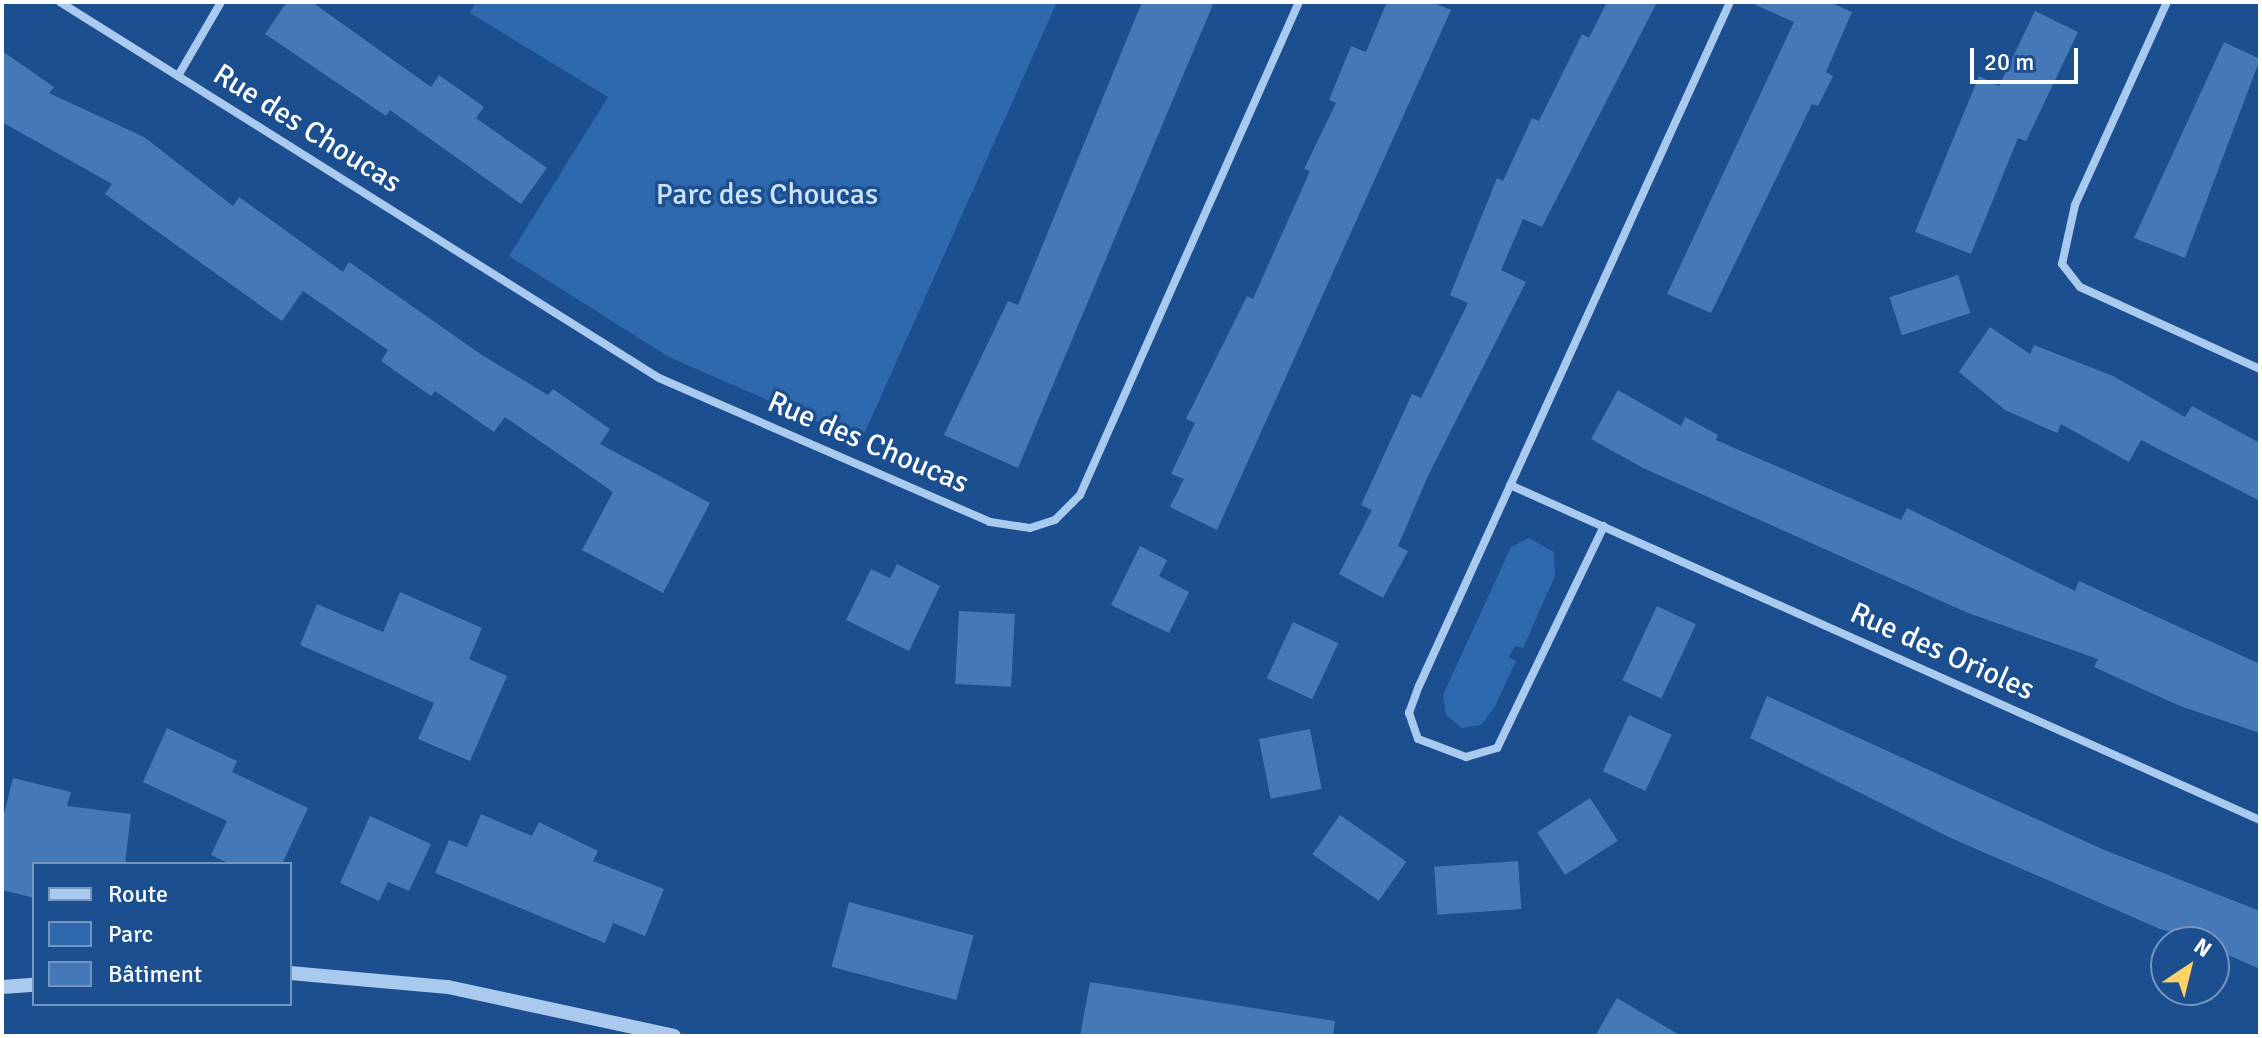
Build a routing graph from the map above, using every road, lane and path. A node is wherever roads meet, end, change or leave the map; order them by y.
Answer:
1 (60, 2) edge
2 (221, 2) edge
3 (1299, 2) edge
4 (1730, 2) edge
5 (2167, 2) edge
6 (178, 76) junction
7 (2260, 369) edge
8 (1510, 485) junction
9 (1604, 526) junction
10 (2260, 820) edge
11 (292, 973) edge
12 (32, 985) edge
13 (2, 987) edge
14 (674, 1036) edge

1 - 6 street, Rue des Choucas
2 - 6 street, Rue des Choucas
3 - 6 street, Rue des Choucas
4 - 8 street
5 - 7 street
8 - 9 street, Rue des Orioles
8 - 9 street
9 - 10 street, Rue des Orioles
11 - 14 street
12 - 13 street

